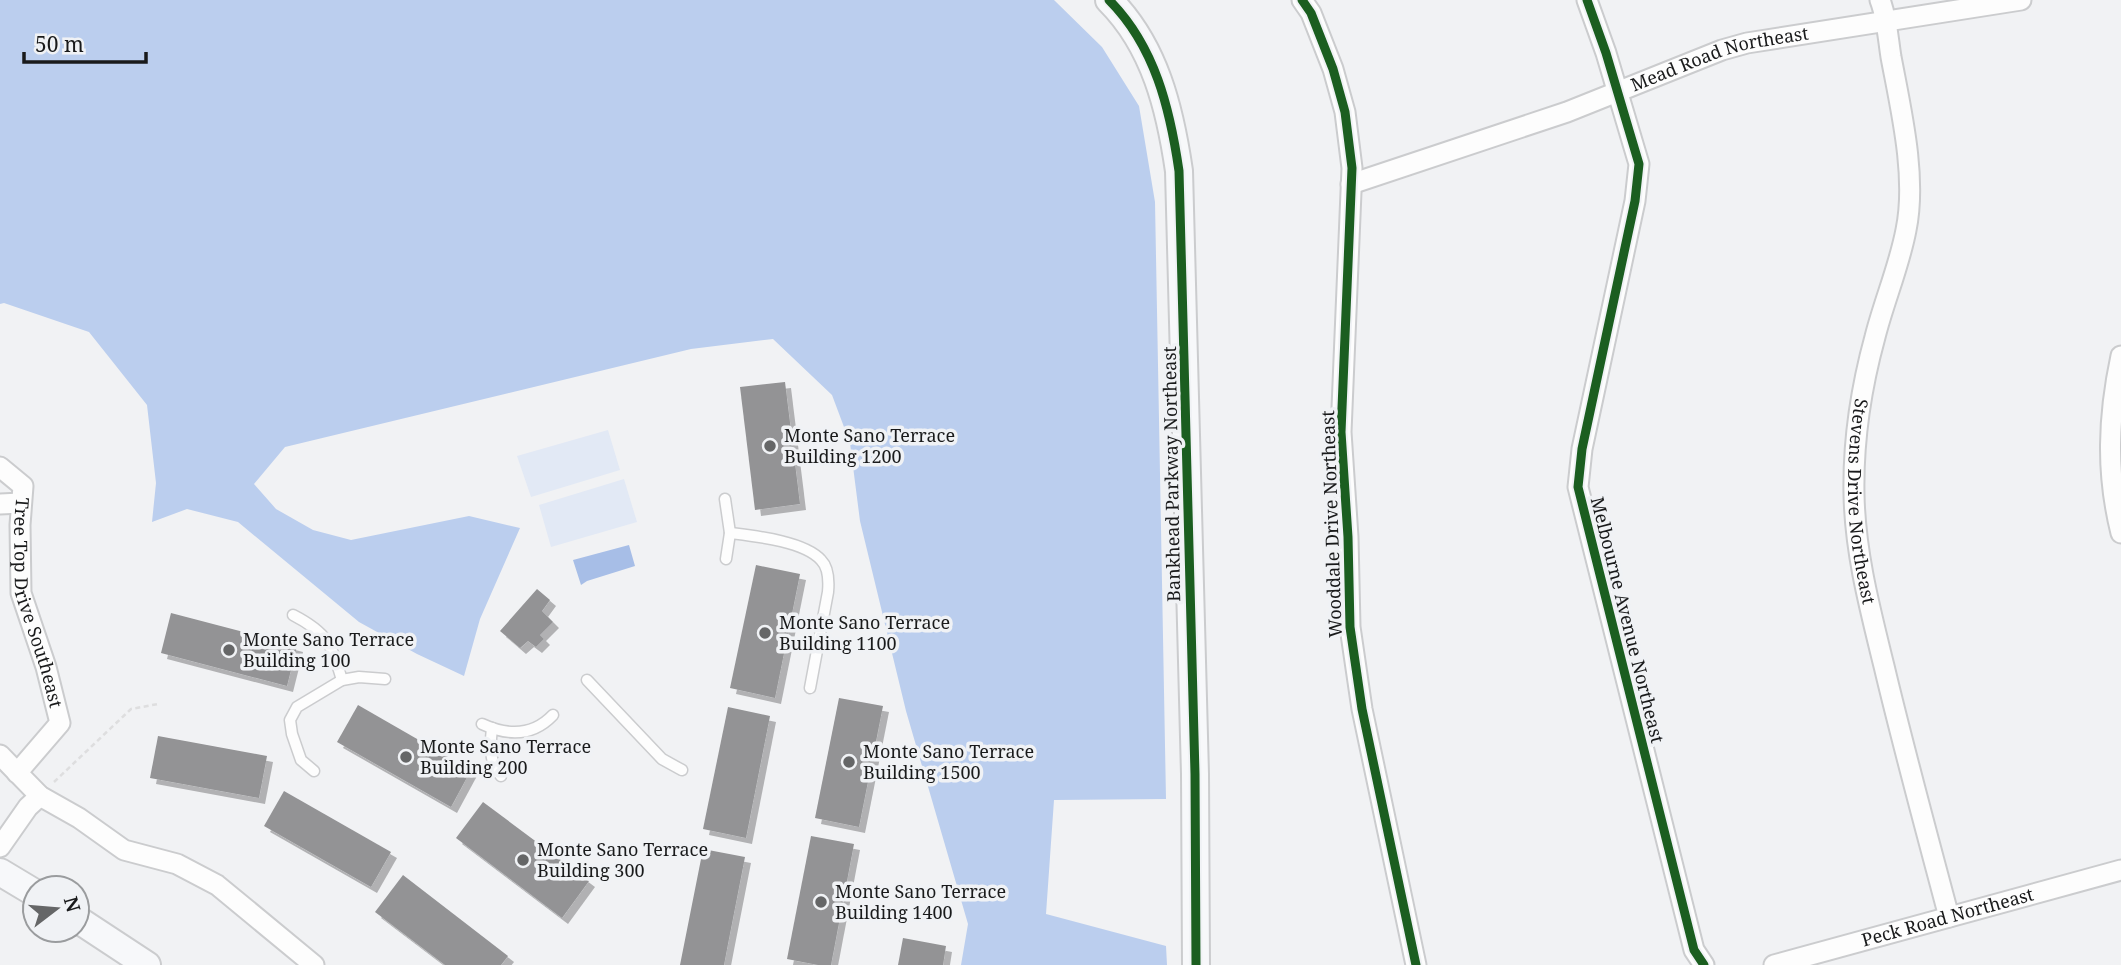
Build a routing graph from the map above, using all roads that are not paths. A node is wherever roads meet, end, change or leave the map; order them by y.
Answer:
1 (1109, 0) edge
2 (1302, 0) edge
3 (1587, 0) edge
4 (1880, 0) edge
5 (2021, 0) edge
6 (1885, 22) junction
7 (1618, 93) junction
8 (1351, 184) junction
9 (2121, 356) edge
10 (0, 467) edge
11 (725, 499) dead end
12 (0, 503) edge
13 (21, 503) junction
14 (730, 533) junction
15 (2121, 533) edge
16 (726, 559) dead end
17 (293, 615) dead end
18 (385, 679) dead end
19 (342, 680) junction
20 (587, 680) dead end
21 (810, 688) dead end
22 (553, 715) dead end
23 (0, 755) edge
24 (682, 770) dead end
25 (314, 771) dead end
26 (17, 773) junction
27 (501, 776) dead end
28 (40, 796) junction
29 (0, 848) edge
30 (2121, 870) edge
31 (0, 872) edge
32 (21, 885) edge
33 (1950, 917) junction
34 (91, 928) edge
35 (1702, 962) edge
36 (147, 965) edge
37 (314, 965) edge
38 (1196, 965) edge
39 (1416, 965) edge
40 (1774, 965) edge

1 - 38 street, Bankhead Parkway Northeast
2 - 8 street, Wooddale Drive Northeast
3 - 7 street, Melbourne Avenue Northeast
4 - 6 street, Stevens Drive Northeast
5 - 6 street, Mead Road Northeast
6 - 7 street, Mead Road Northeast
6 - 33 street, Stevens Drive Northeast
7 - 8 street, Mead Road Northeast
7 - 35 street, Melbourne Avenue Northeast
8 - 39 street, Wooddale Drive Northeast
9 - 15 street
10 - 13 street, Tree Top Drive Southeast
11 - 14 lane
12 - 13 street
13 - 26 street, Tree Top Drive Southeast
14 - 16 lane
14 - 21 lane
17 - 19 lane
18 - 19 lane
19 - 25 lane
20 - 24 lane
22 - 27 lane
23 - 26 street
26 - 28 street
28 - 29 street
28 - 37 street
30 - 33 street, Peck Road Northeast
31 - 32 street
33 - 40 street, Peck Road Northeast
34 - 36 street

